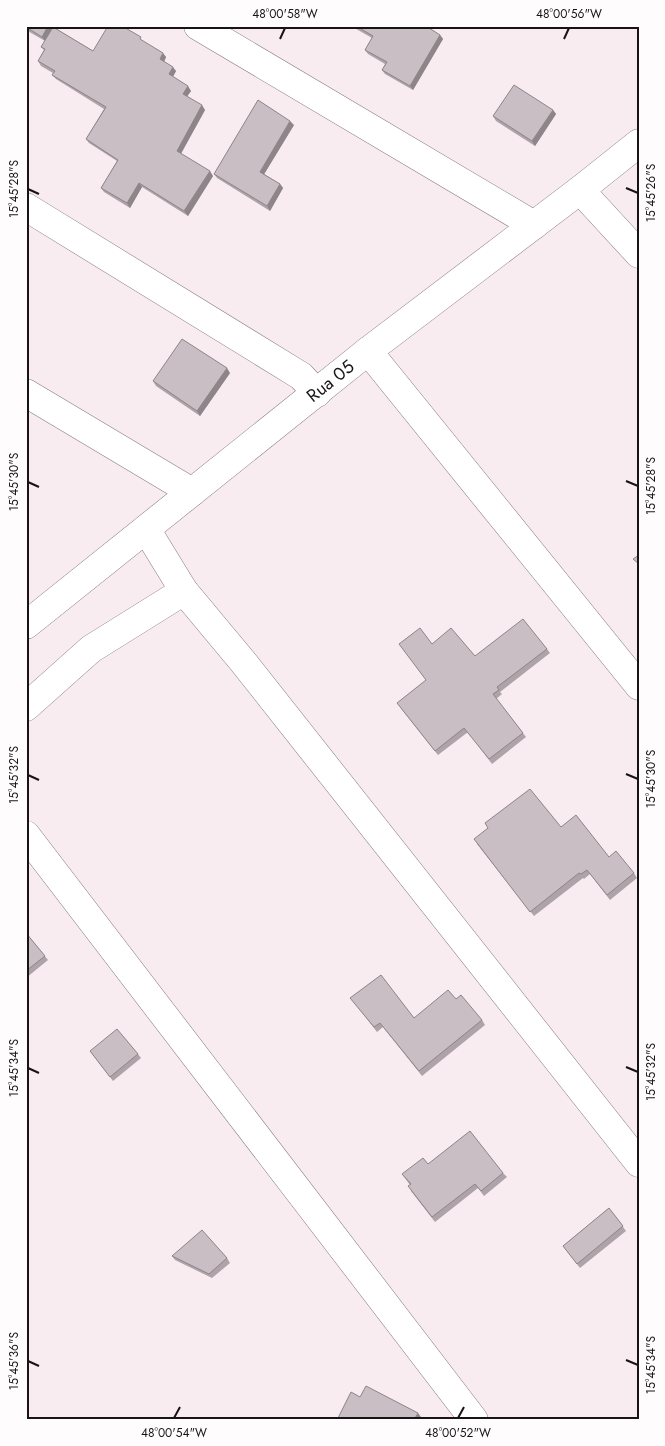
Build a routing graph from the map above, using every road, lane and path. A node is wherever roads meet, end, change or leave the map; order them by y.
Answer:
1 (198, 26) edge
2 (639, 143) edge
3 (580, 190) junction
4 (26, 207) edge
5 (534, 225) junction
6 (639, 254) edge
7 (368, 351) junction
8 (26, 393) edge
9 (317, 393) junction
10 (192, 492) junction
11 (146, 529) junction
12 (184, 591) junction
13 (26, 625) edge
14 (639, 686) edge
15 (26, 707) edge
16 (26, 835) edge
17 (639, 1163) edge
18 (474, 1420) edge

1 - 5 street
2 - 3 street, Rua 05
3 - 5 street, Rua 05
3 - 6 street
4 - 9 street
5 - 7 street, Rua 05
7 - 9 street, Rua 05
7 - 14 street
8 - 10 street
9 - 10 street, Rua 05
10 - 11 street, Rua 05
11 - 12 street
11 - 13 street, Rua 05
12 - 15 street
12 - 17 street
16 - 18 street

